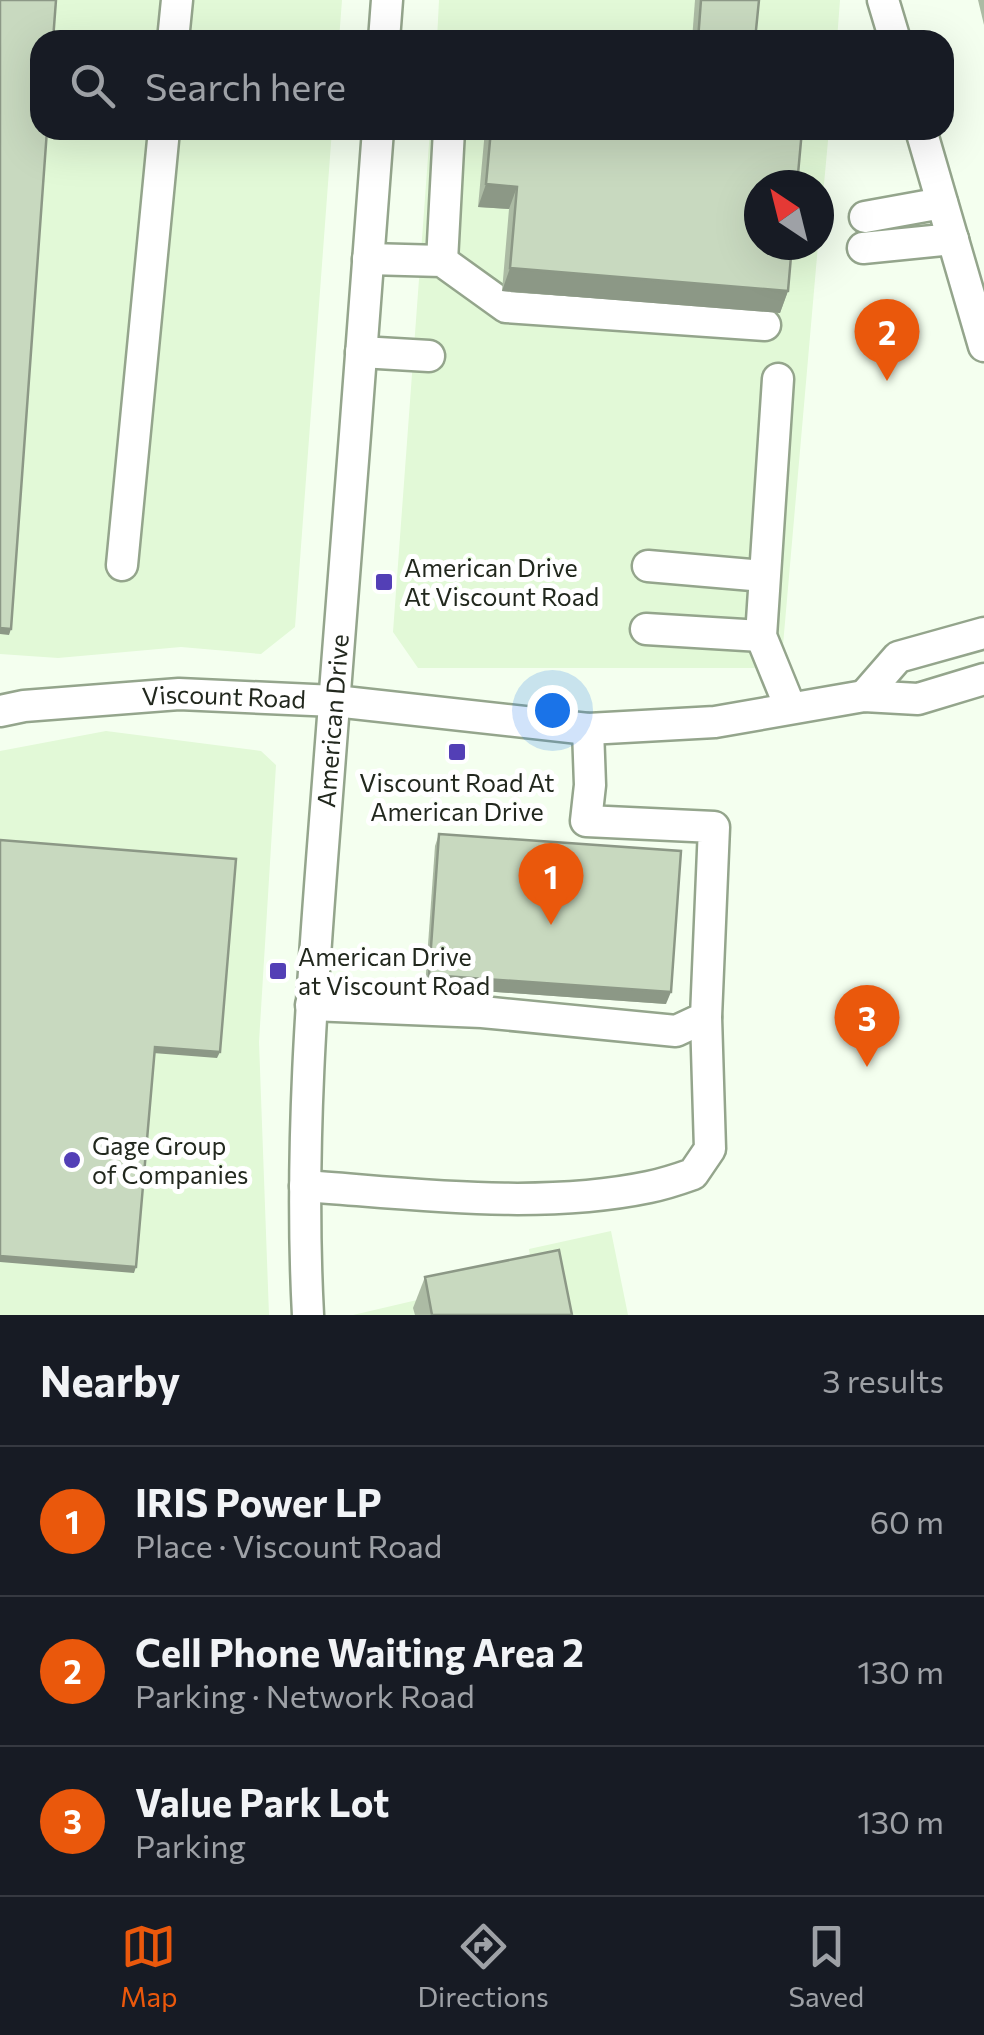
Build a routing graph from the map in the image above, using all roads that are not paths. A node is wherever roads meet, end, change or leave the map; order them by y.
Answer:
1 (177, 0) edge
2 (387, 0) edge
3 (883, 0) edge
4 (174, 30) edge
5 (385, 30) edge
6 (891, 30) edge
7 (163, 140) edge
8 (377, 140) edge
9 (448, 140) edge
10 (924, 140) edge
11 (942, 203) junction
12 (953, 239) junction
13 (368, 259) junction
14 (442, 261) junction
15 (765, 325) dead end
16 (984, 346) edge
17 (360, 352) junction
18 (429, 356) dead end
19 (778, 379) dead end
20 (122, 564) dead end
21 (648, 566) dead end
22 (764, 576) junction
23 (646, 629) dead end
24 (984, 633) edge
25 (760, 636) junction
26 (984, 679) edge
27 (864, 696) junction
28 (334, 702) junction
29 (790, 707) junction
30 (0, 711) edge
31 (588, 729) junction
32 (311, 1005) junction
33 (706, 1016) junction
34 (304, 1186) junction
35 (308, 1315) edge

1 - 4 street
2 - 5 street
3 - 6 street
7 - 20 street
8 - 13 street, American Drive
9 - 14 street
10 - 11 street
11 - 12 street
11 - 12 street
12 - 16 street
13 - 14 street
13 - 17 street, American Drive
14 - 15 street
17 - 18 street
17 - 28 street, American Drive
19 - 22 street
21 - 22 street
22 - 25 street
23 - 25 street
24 - 27 street
25 - 29 street
26 - 27 street, Viscount Road
27 - 29 street, Viscount Road
28 - 30 street, Viscount Road
28 - 31 street, Viscount Road
28 - 32 street, American Drive
29 - 31 street, Viscount Road
31 - 33 street
32 - 33 street
32 - 34 street, American Drive
33 - 34 street
34 - 35 street, American Drive

